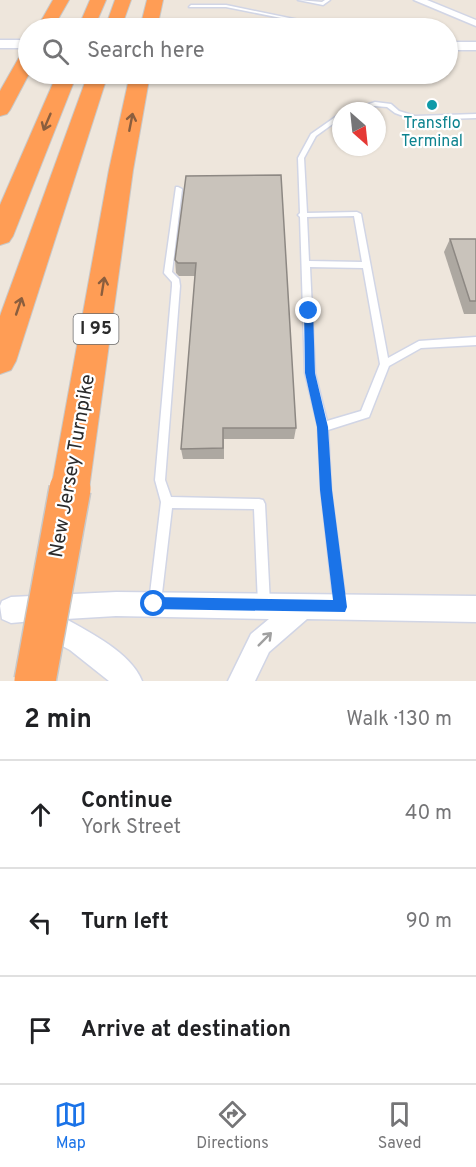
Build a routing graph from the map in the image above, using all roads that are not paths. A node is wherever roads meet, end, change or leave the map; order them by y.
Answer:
1 (61, 0) edge
2 (98, 0) edge
3 (123, 0) edge
4 (155, 0) edge
5 (300, 0) edge
6 (328, 0) edge
7 (419, 0) edge
8 (191, 6) dead end
9 (51, 18) edge
10 (90, 18) edge
11 (117, 18) edge
12 (151, 18) edge
13 (286, 18) edge
14 (476, 22) edge
15 (0, 44) edge
16 (18, 44) edge
17 (458, 46) edge
18 (476, 46) edge
19 (18, 77) edge
20 (63, 84) edge
21 (95, 84) edge
22 (138, 84) edge
23 (386, 105) edge
24 (0, 110) edge
25 (476, 116) edge
26 (332, 121) edge
27 (178, 189) dead end
28 (302, 215) junction
29 (0, 236) edge
30 (306, 264) junction
31 (367, 265) junction
32 (476, 341) edge
33 (0, 361) edge
34 (385, 364) junction
35 (323, 427) junction
36 (166, 502) junction
37 (154, 604) junction
38 (264, 606) junction
39 (302, 607) junction
40 (340, 607) junction
41 (6, 608) edge
42 (476, 609) edge
43 (35, 681) edge
44 (129, 681) edge
45 (241, 681) edge

1 - 9 highway
2 - 10 highway
3 - 11 highway
4 - 12 highway
5 - 6 lane
7 - 14 street
8 - 13 lane
15 - 16 street
17 - 18 street
19 - 24 highway
20 -> 29 highway
33 -> 21 highway
43 -> 22 highway, New Jersey Turnpike / I 95, bridge
23 - 25 lane
26 - 28 lane
27 - 36 lane
28 - 30 lane
28 - 31 lane
30 - 31 lane
30 - 35 lane
31 - 34 lane
32 - 34 lane
34 - 35 lane
35 - 40 lane
36 - 37 lane
36 - 38 lane
37 - 38 street
37 - 41 street
38 - 39 street
39 - 40 street
45 -> 39 street
40 - 42 street
41 - 44 street

